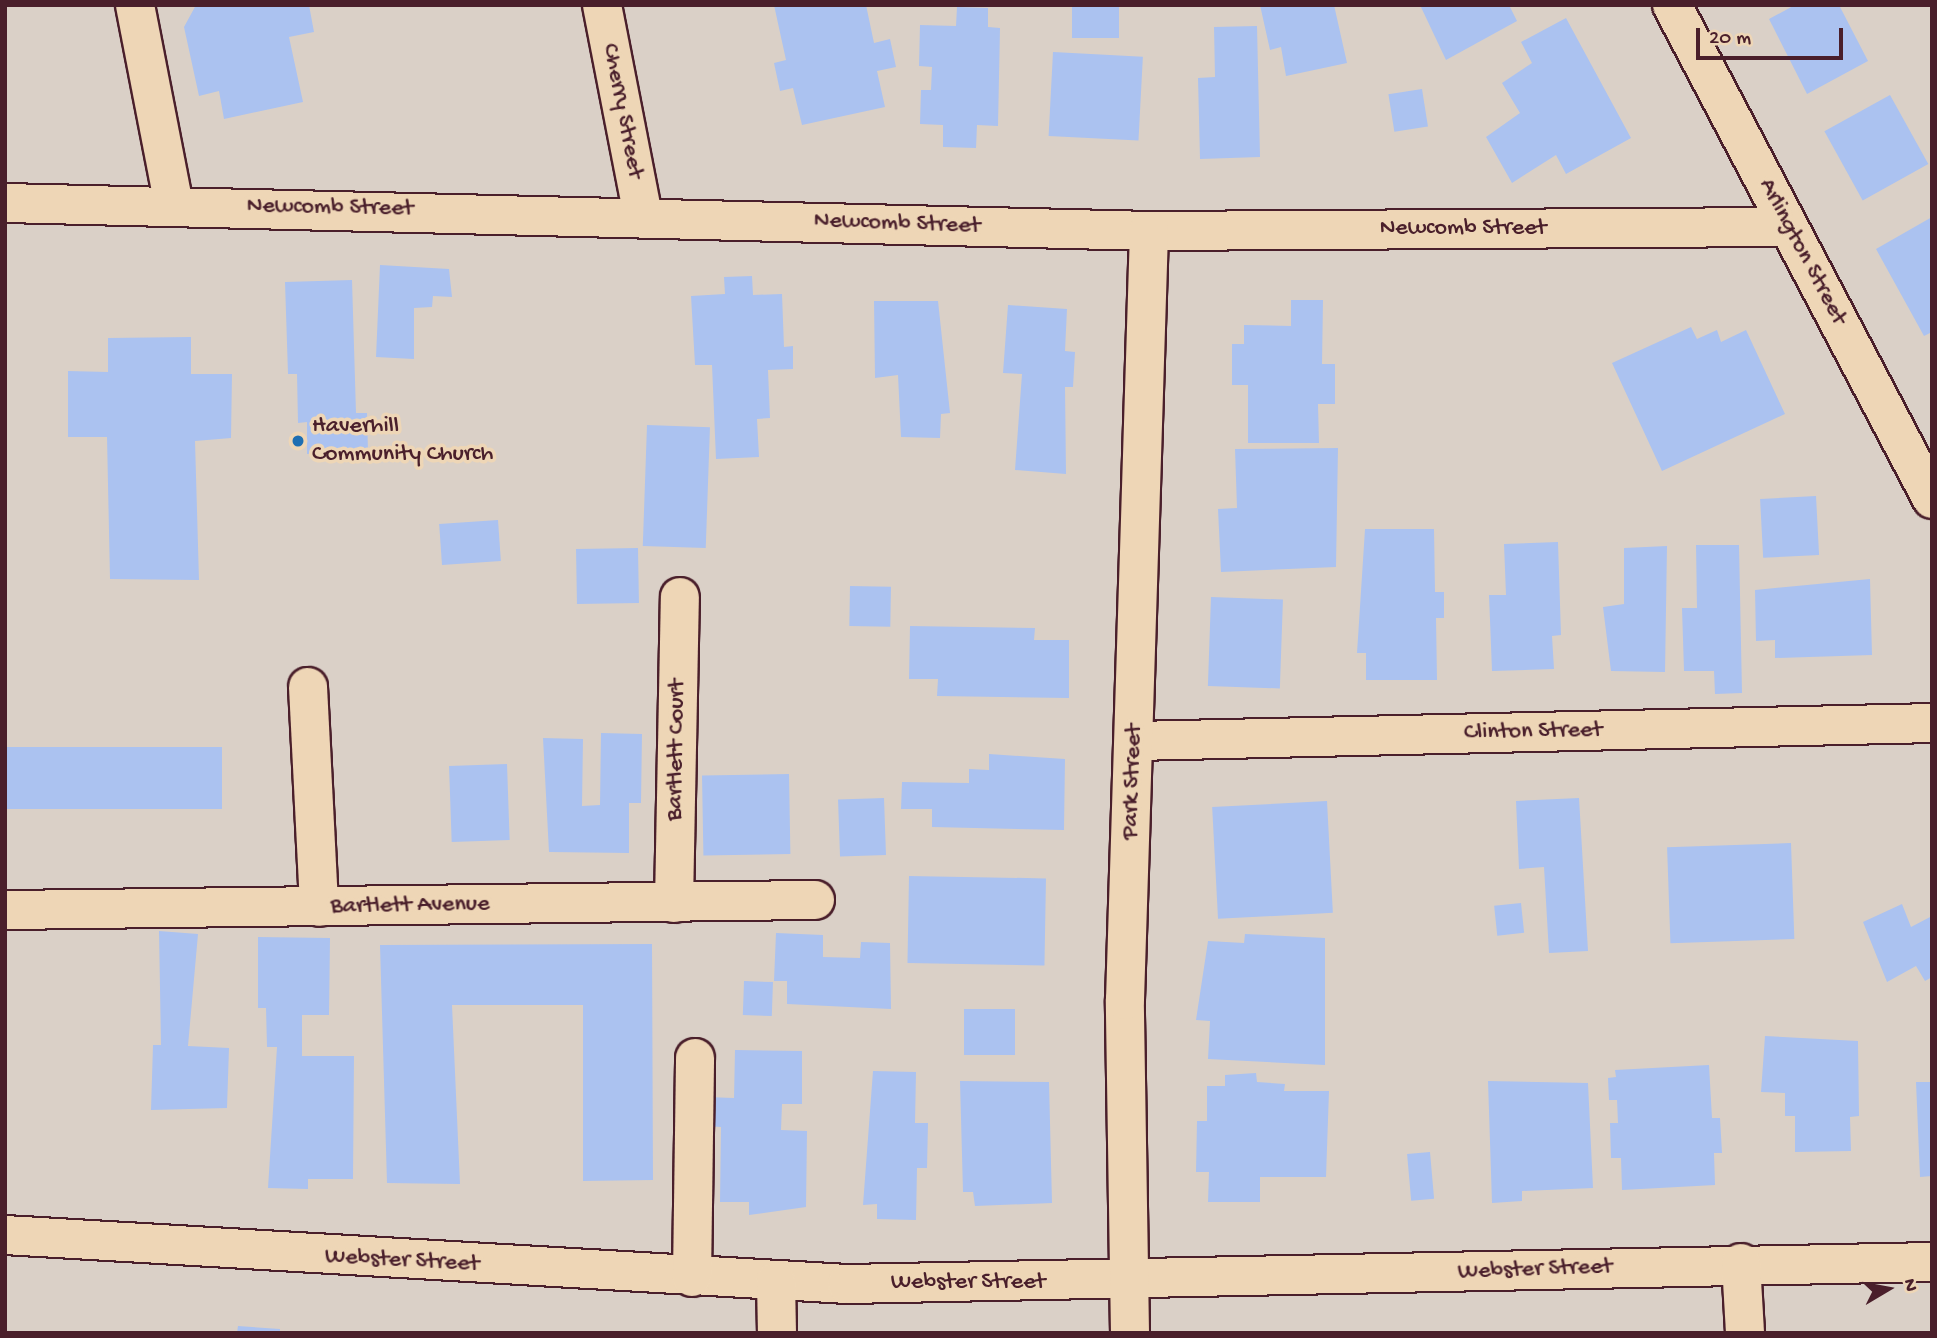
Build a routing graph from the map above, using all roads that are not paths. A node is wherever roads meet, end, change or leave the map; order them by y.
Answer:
1 (135, 5) edge
2 (602, 5) edge
3 (1672, 5) edge
4 (5, 202) edge
5 (174, 205) junction
6 (643, 216) junction
7 (1788, 227) junction
8 (1149, 231) junction
9 (1932, 499) edge
10 (680, 597) dead end
11 (308, 688) dead end
12 (1932, 723) edge
13 (1135, 741) junction
14 (815, 900) dead end
15 (674, 903) junction
16 (319, 907) junction
17 (5, 910) edge
18 (695, 1058) dead end
19 (5, 1236) edge
20 (1932, 1262) edge
21 (1741, 1263) junction
22 (692, 1278) junction
23 (776, 1281) junction
24 (1128, 1282) junction
25 (777, 1333) edge
26 (1129, 1333) edge
27 (1745, 1333) edge

1 - 5 street
2 - 6 street, Cherry Street
3 - 7 street, Arlington Street
4 - 5 street, Newcomb Street
5 - 6 street, Newcomb Street
6 - 8 street, Newcomb Street
7 - 8 street, Newcomb Street
7 - 9 street, Arlington Street
8 - 13 street, Park Street
10 - 15 street, Bartlett Court
11 - 16 street
12 - 13 street, Clinton Street
13 - 24 street, Park Street
14 - 15 street, Bartlett Avenue
15 - 16 street, Bartlett Avenue
16 - 17 street, Bartlett Avenue
18 - 22 street
19 - 22 street, Webster Street
20 - 21 street, Webster Street
21 - 24 street, Webster Street
21 - 27 street
22 - 23 street, Webster Street
23 - 24 street, Webster Street
23 - 25 street
24 - 26 street, Park Street

